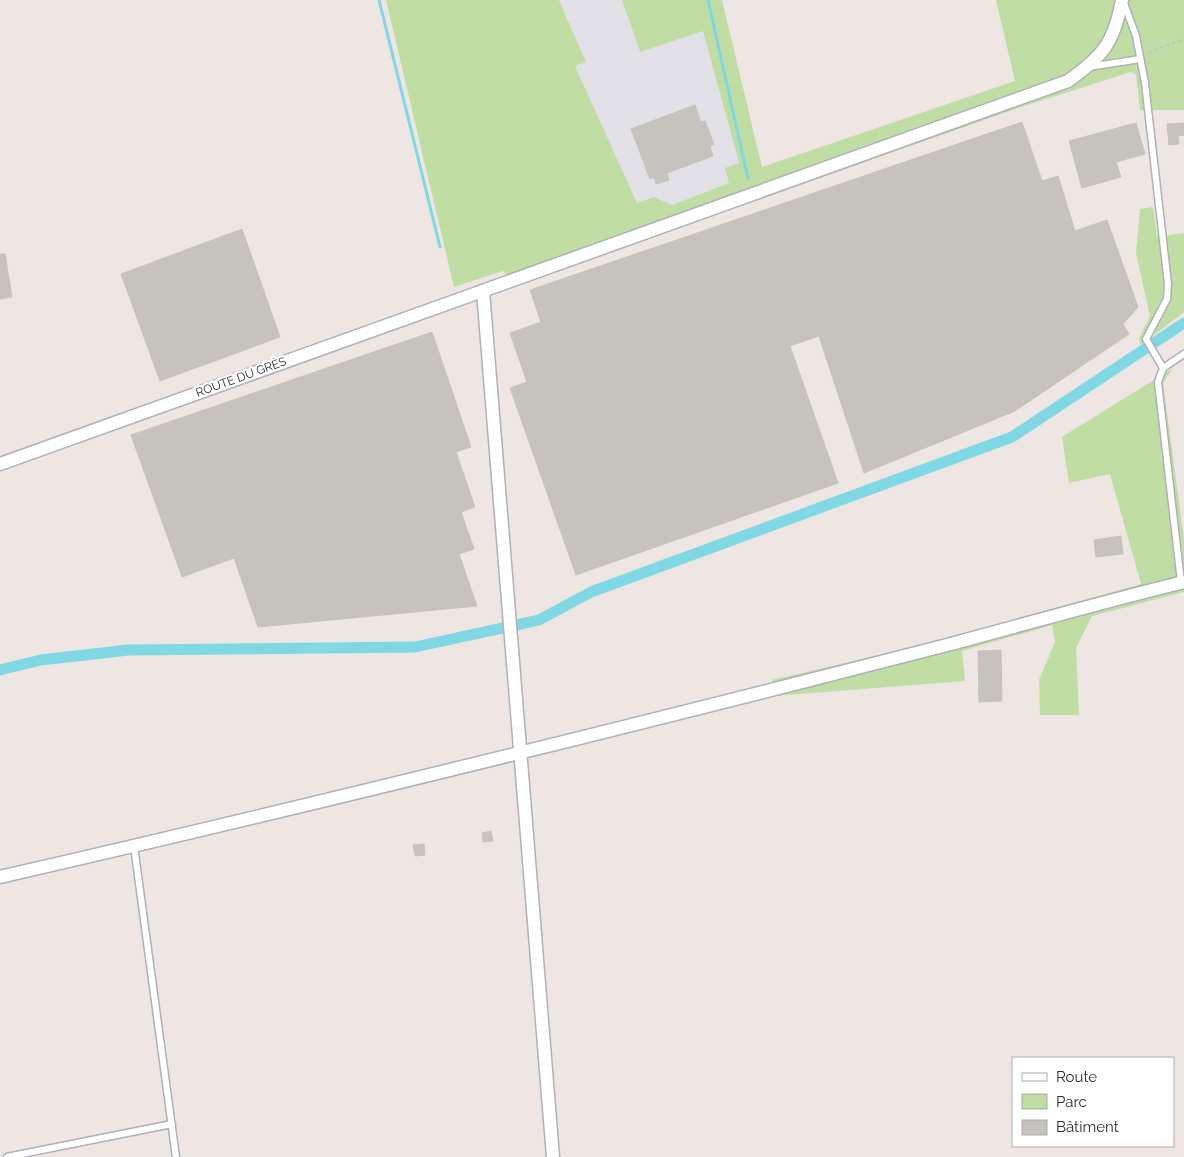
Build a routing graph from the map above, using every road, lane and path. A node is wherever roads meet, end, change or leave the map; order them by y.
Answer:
1 (1122, 0) edge
2 (1184, 39) edge
3 (1140, 59) junction
4 (1088, 67) junction
5 (483, 290) junction
6 (1184, 354) edge
7 (1163, 368) junction
8 (0, 464) edge
9 (1182, 582) edge
10 (520, 752) junction
11 (134, 846) junction
12 (0, 877) edge
13 (172, 1124) junction
14 (7, 1157) edge
15 (176, 1157) edge
16 (553, 1157) edge

1 - 3 lane
1 - 4 street, ROUTE DU GRÈS
2 - 3 path
3 - 4 lane
3 - 7 lane
4 - 5 street, ROUTE DU GRÈS
5 - 8 street, ROUTE DU GRÈS
5 - 10 street
6 - 7 lane
7 - 9 lane
9 - 10 street
10 - 11 street
10 - 16 street
11 - 12 street
11 - 13 lane
13 - 14 lane
13 - 15 lane

